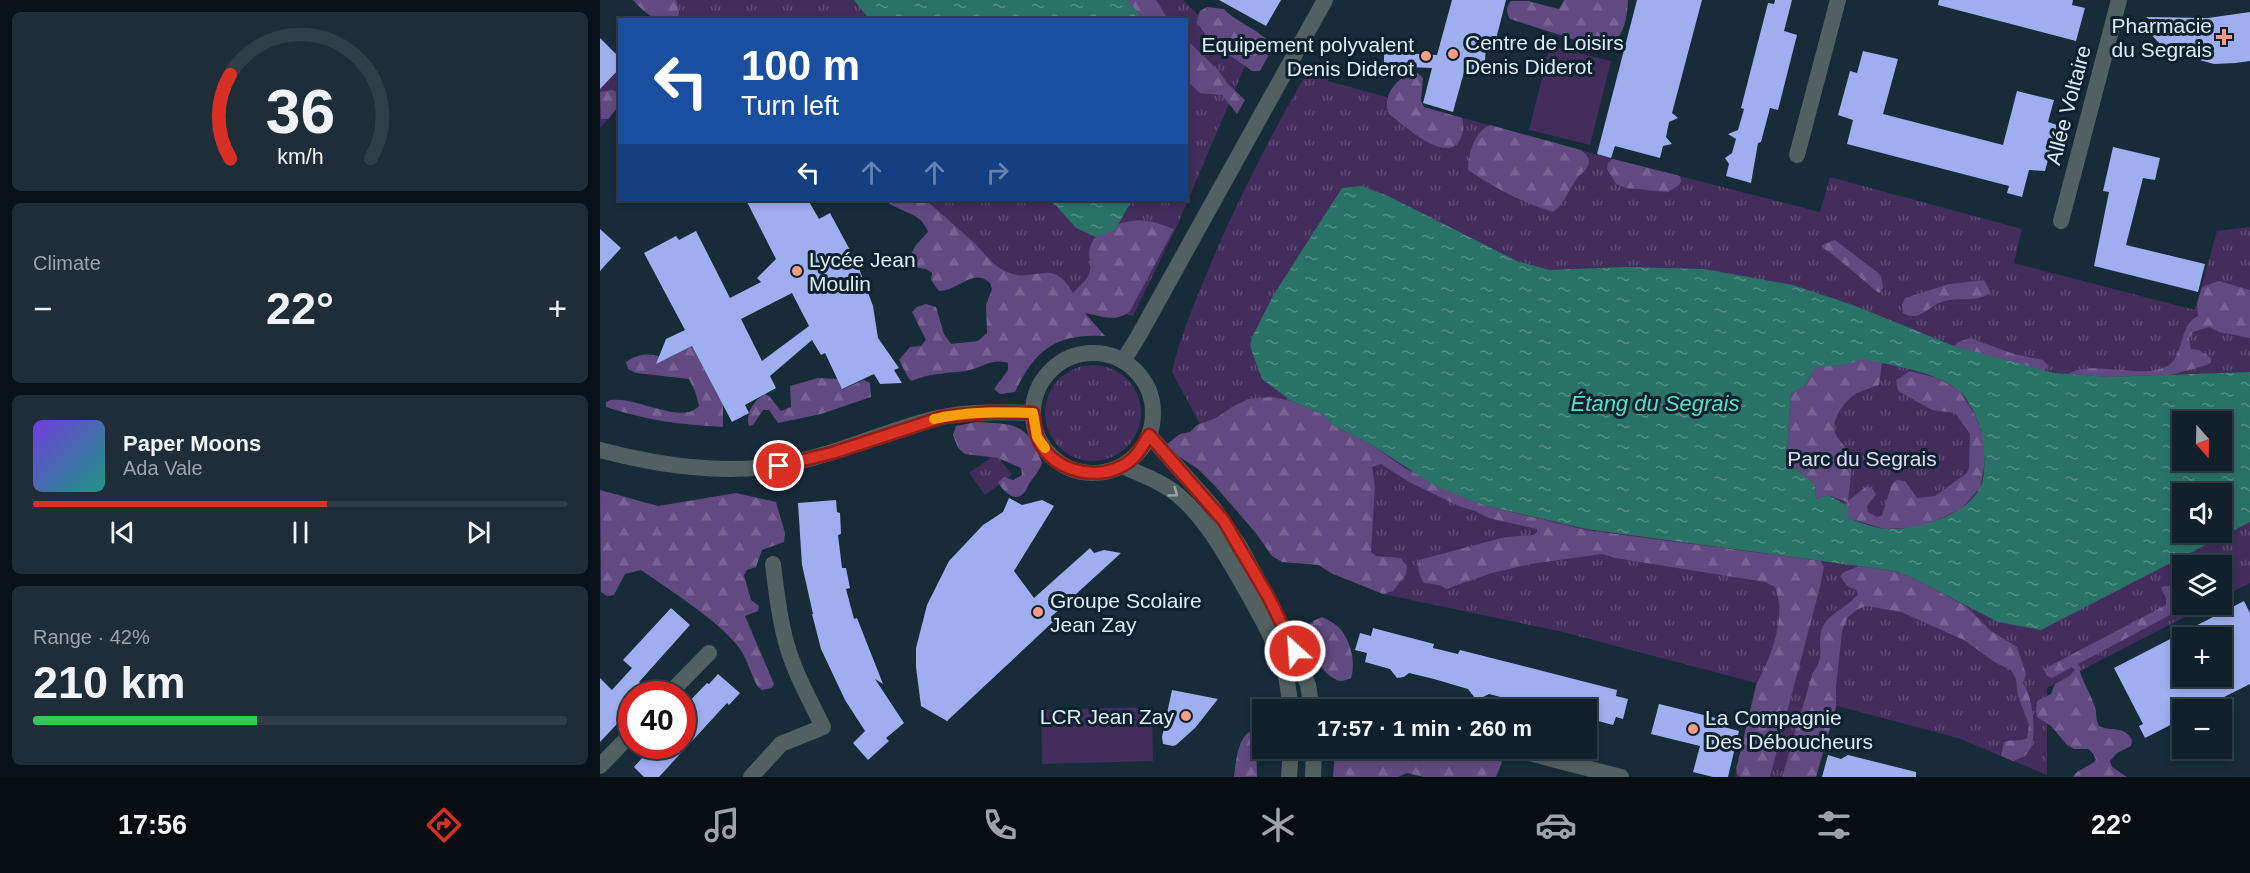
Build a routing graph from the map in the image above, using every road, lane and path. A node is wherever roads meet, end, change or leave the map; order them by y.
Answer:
1 (1325, 0) edge
2 (1838, 0) edge
3 (2119, 0) edge
4 (1797, 155) dead end
5 (2061, 221) dead end
6 (1123, 361) junction
7 (1033, 413) junction
8 (1149, 435) junction
9 (600, 450) edge
10 (1122, 466) junction
11 (774, 564) dead end
12 (709, 653) dead end
13 (682, 681) edge
14 (1290, 699) edge
15 (1310, 699) edge
16 (618, 747) edge
17 (1290, 759) edge
18 (1314, 759) edge
19 (1552, 759) edge
20 (600, 766) edge
21 (751, 777) edge
22 (1289, 777) edge
23 (1313, 777) edge
24 (1621, 777) edge

1 - 6 street
2 - 4 street
3 - 5 street, Allée Voltaire
6 - 7 street
6 - 8 street
7 - 9 street
7 - 10 street
8 - 10 street
8 - 15 street
10 -> 14 street
11 - 21 street
12 - 13 street
16 - 20 street
17 - 22 street
18 - 23 street
19 - 24 street

